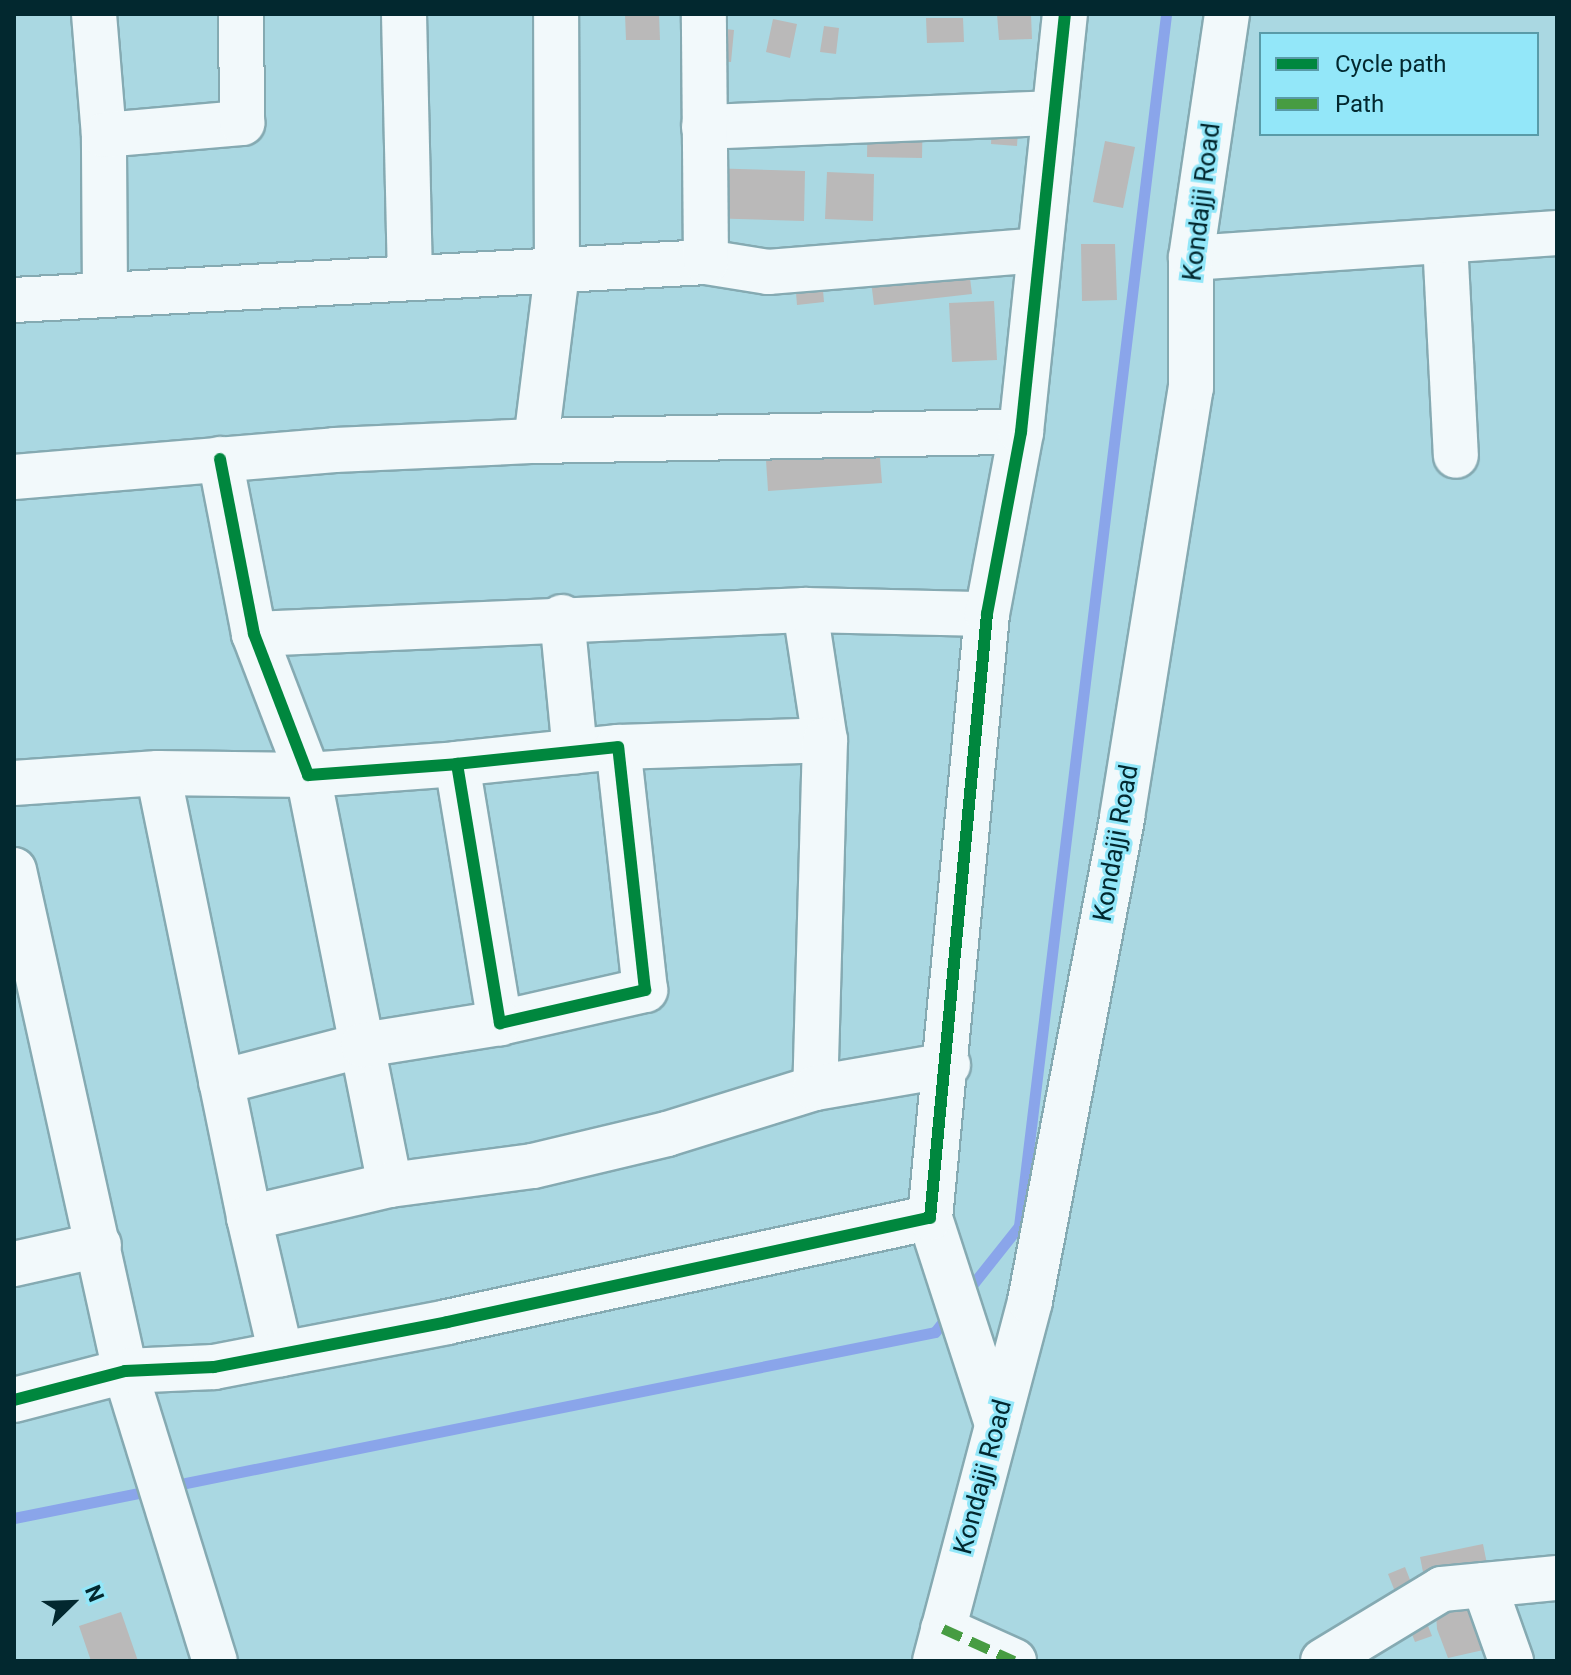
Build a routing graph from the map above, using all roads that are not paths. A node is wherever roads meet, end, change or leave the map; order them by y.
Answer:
1 (94, 14) edge
2 (241, 14) edge
3 (404, 14) edge
4 (556, 14) edge
5 (704, 14) edge
6 (1065, 14) edge
7 (1227, 14) edge
8 (1053, 113) junction
9 (704, 127) junction
10 (104, 135) junction
11 (1557, 233) edge
12 (1445, 241) junction
13 (1039, 250) junction
14 (1191, 258) junction
15 (706, 262) junction
16 (557, 272) junction
17 (410, 277) junction
18 (105, 293) junction
19 (14, 300) edge
20 (1021, 432) junction
21 (536, 441) junction
22 (1456, 456) dead end
23 (220, 459) junction
24 (14, 477) edge
25 (805, 610) junction
26 (987, 614) junction
27 (562, 617) junction
28 (254, 634) junction
29 (825, 740) junction
30 (618, 747) junction
31 (575, 751) junction
32 (457, 764) junction
33 (158, 773) junction
34 (308, 775) junction
35 (14, 783) edge
36 (14, 870) edge
37 (500, 1023) junction
38 (363, 1045) junction
39 (948, 1065) junction
40 (221, 1082) junction
41 (815, 1088) junction
42 (390, 1185) junction
43 (249, 1218) junction
44 (930, 1218) junction
45 (99, 1245) junction
46 (14, 1264) edge
47 (281, 1354) junction
48 (125, 1371) junction
49 (14, 1400) edge
50 (997, 1424) junction
51 (1557, 1578) edge
52 (1484, 1585) junction
53 (939, 1645) edge
54 (215, 1661) edge
55 (1014, 1661) edge
56 (1323, 1661) edge
57 (1511, 1661) edge

1 - 10 street
2 - 10 street
3 - 17 street
4 - 16 street
5 - 9 street
6 - 8 street
7 - 14 street, Kondajji Road
8 - 9 street
8 - 13 street
9 - 15 street
10 - 18 street
11 - 12 street
12 - 14 street
12 - 22 street
13 - 15 street
13 - 20 street
14 - 50 street, Kondajji Road
15 - 16 street
16 - 17 street
16 - 21 street
17 - 18 street
18 - 19 street
20 - 21 street
20 - 26 street
21 - 23 street
23 - 24 street
23 - 28 street
25 - 26 street
25 - 27 street
25 - 29 street
26 - 39 street
27 - 28 street
27 - 31 street
28 - 34 street
29 - 30 street
29 - 41 street
30 - 31 street
30 - 37 street
31 - 32 street
32 - 34 street
32 - 37 street
33 - 34 street
33 - 35 street
33 - 40 street
34 - 38 street
36 - 45 street
37 - 38 street
38 - 40 street
38 - 42 street
39 - 41 street
39 - 44 street
40 - 43 street
41 - 42 street
42 - 43 street
43 - 47 street
44 - 47 street
44 - 50 street
45 - 46 street
45 - 48 street
47 - 48 street
48 - 49 street
48 - 54 street
50 - 53 street, Kondajji Road
51 - 52 street
52 - 56 street
52 - 57 street
53 - 55 street

